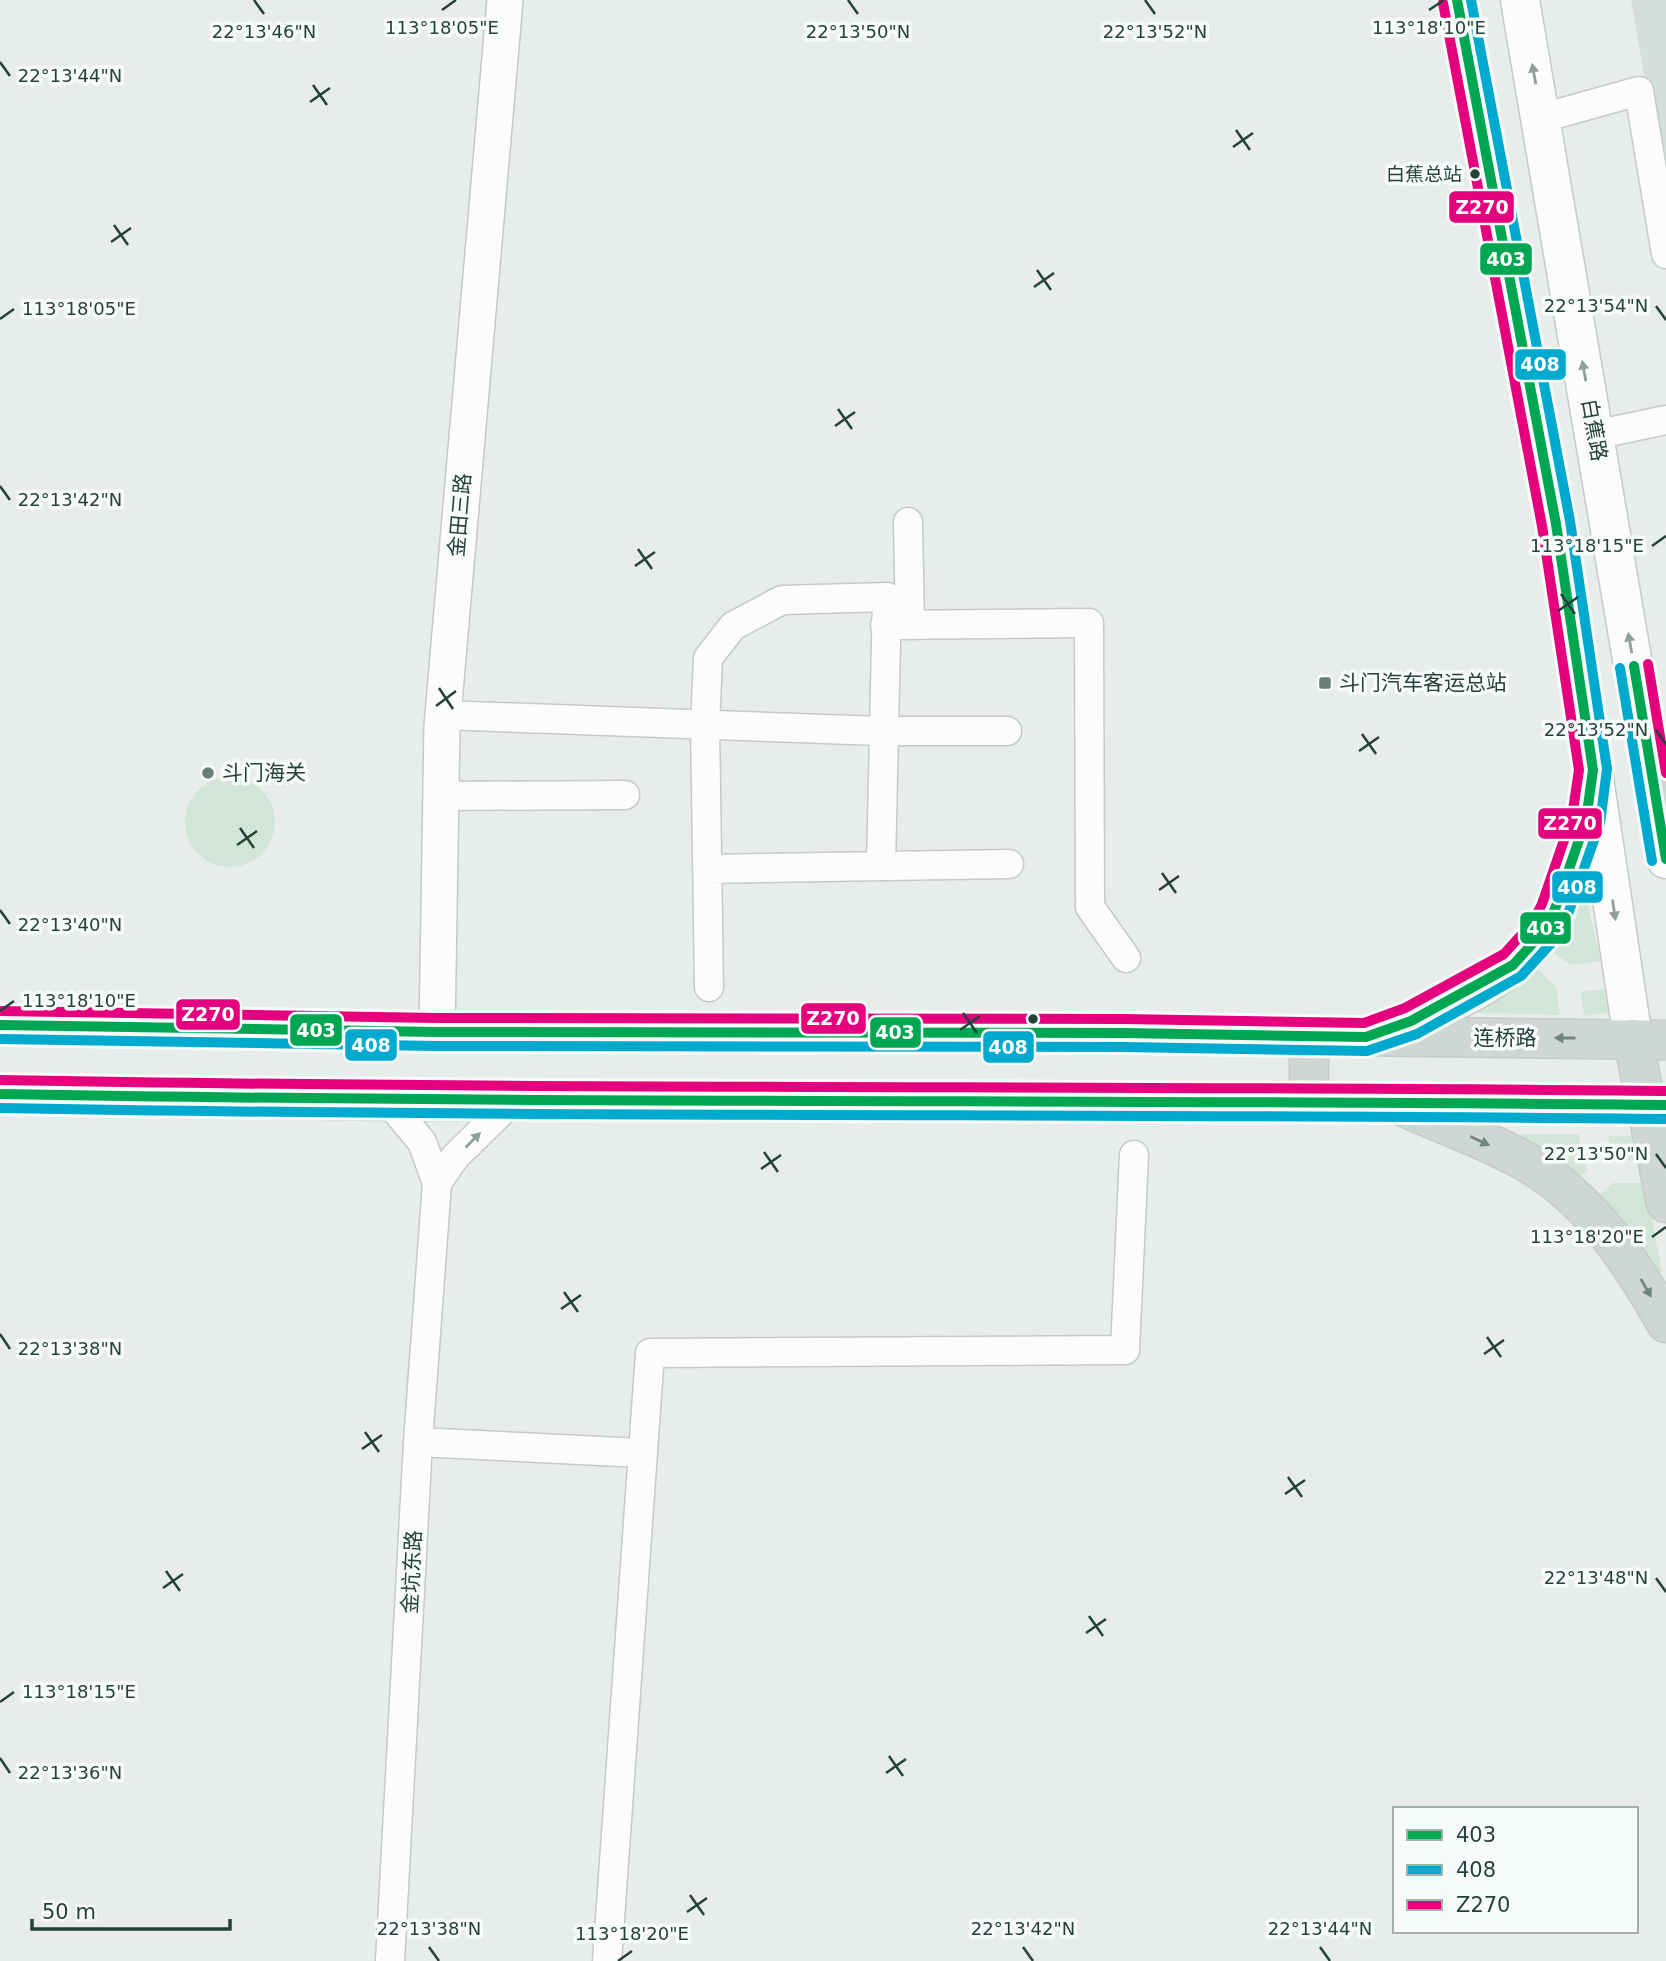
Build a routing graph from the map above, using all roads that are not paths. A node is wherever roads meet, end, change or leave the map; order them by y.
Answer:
1 (505, 0) edge
2 (1457, 0) edge
3 (1520, 0) edge
4 (1542, 118) junction
5 (1666, 254) edge
6 (1666, 420) edge
7 (1595, 435) junction
8 (908, 522) dead end
9 (898, 625) junction
10 (443, 715) junction
11 (705, 724) junction
12 (881, 731) junction
13 (1007, 731) dead end
14 (1593, 770) junction
15 (1658, 776) edge
16 (625, 795) dead end
17 (440, 796) junction
18 (1666, 859) edge
19 (1009, 864) dead end
20 (880, 866) junction
21 (707, 869) junction
22 (1126, 958) dead end
23 (709, 988) dead end
24 (0, 1025) edge
25 (437, 1032) junction
26 (1309, 1037) junction
27 (1366, 1037) junction
28 (1650, 1039) edge
29 (0, 1094) edge
30 (388, 1101) junction
31 (512, 1101) junction
32 (1309, 1101) junction
33 (1395, 1102) junction
34 (1656, 1104) edge
35 (1134, 1155) dead end
36 (437, 1183) junction
37 (1666, 1203) edge
38 (1666, 1324) edge
39 (418, 1442) junction
40 (642, 1453) junction
41 (390, 1961) edge
42 (607, 1961) edge

1 - 10 street, 金田三路
2 - 14 main road
4 -> 3 main road, 白蕉路
4 - 5 street
7 -> 4 main road, 白蕉路
6 - 7 street
15 -> 7 main road, 白蕉路
8 - 9 street
9 - 11 street
9 - 12 street
9 - 22 street
10 - 11 street
10 - 17 street, 金田三路
11 - 12 street
11 - 21 street
12 - 13 street
12 - 20 street
14 - 27 main road
14 -> 28 main road
15 - 18 main road, 白蕉路
16 - 17 street
17 - 25 street, 金田三路
19 - 20 street
20 - 21 street
21 - 23 street
24 - 25 main road, 连桥路
25 - 26 main road, 连桥路
26 - 27 main road, 连桥路
26 - 32 main road
28 -> 27 main road, 连桥路
28 - 34 main road
29 - 30 main road
30 - 31 main road
30 - 36 street, 金坑东路
31 - 32 main road
36 -> 31 street
32 - 33 main road
33 - 34 main road
33 -> 38 main road
34 - 37 main road
35 - 40 street
36 - 39 street, 金坑东路
39 - 40 street
39 - 41 street, 金坑东路
40 - 42 street

